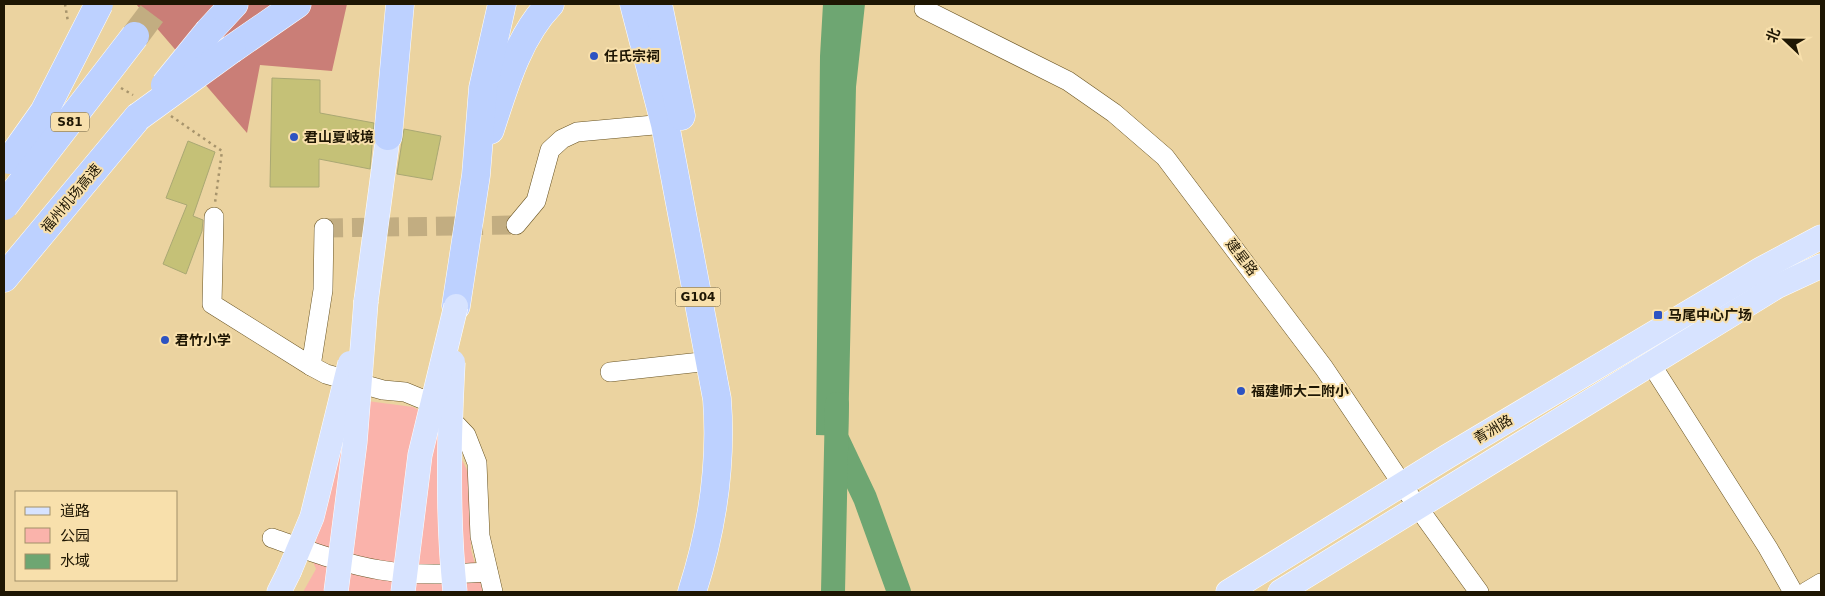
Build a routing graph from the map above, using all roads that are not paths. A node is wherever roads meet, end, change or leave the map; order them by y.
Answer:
1 (99, 4) edge
2 (234, 4) edge
3 (297, 4) edge
4 (400, 4) edge
5 (502, 4) edge
6 (550, 4) edge
7 (634, 4) edge
8 (658, 4) edge
9 (924, 9) dead end
10 (135, 36) tunnel mouth
11 (495, 82) junction
12 (136, 106) junction
13 (666, 124) junction
14 (388, 136) joint
15 (7, 164) edge
16 (4, 206) edge
17 (214, 217) road end
18 (516, 224) dead end
19 (324, 228) dead end
20 (1821, 237) edge
21 (1821, 266) edge
22 (1751, 274) junction
23 (4, 278) edge
24 (366, 301) junction
25 (1753, 301) junction
26 (456, 306) junction
27 (710, 362) junction
28 (1651, 364) junction
29 (311, 366) junction
30 (610, 372) dead end
31 (1403, 485) junction
32 (1419, 509) junction
33 (272, 538) dead end
34 (488, 572) junction
35 (284, 582) edge
36 (1821, 583) edge
37 (336, 592) edge
38 (403, 592) edge
39 (456, 592) edge
40 (493, 592) edge
41 (692, 592) edge
42 (710, 592) edge
43 (1230, 592) edge
44 (1280, 592) edge
45 (1480, 592) edge
46 (1793, 592) edge
47 (1806, 592) edge

1 - 15 highway, bridge
2 - 12 highway, bridge
3 - 12 highway, bridge
4 - 14 highway
5 - 11 highway
6 - 11 highway
7 - 13 highway, G104
8 - 42 highway, G104
9 - 31 street, 建星路
10 - 16 highway, S81, bridge
11 - 26 highway
12 - 23 highway, 福州机场高速
13 - 18 street
13 - 27 highway, G104
14 - 24 main road
17 - 29 street
19 - 29 street
20 - 22 main road, 青洲路
21 - 25 main road, 青洲路
22 - 25 main road
22 - 31 main road, 青洲路
24 - 35 main road, bridge
24 - 37 main road, bridge
25 - 28 main road, 青洲路
26 - 38 main road, bridge
26 - 39 main road, bridge
27 - 30 street
27 - 41 highway, G104
28 - 32 main road, 青洲路
28 - 46 street
29 - 34 street
31 - 32 street, 建星路
31 - 43 main road, 青洲路
32 - 44 main road, 青洲路
32 - 45 street, 建星路
33 - 34 street
34 - 40 street
36 - 47 street

